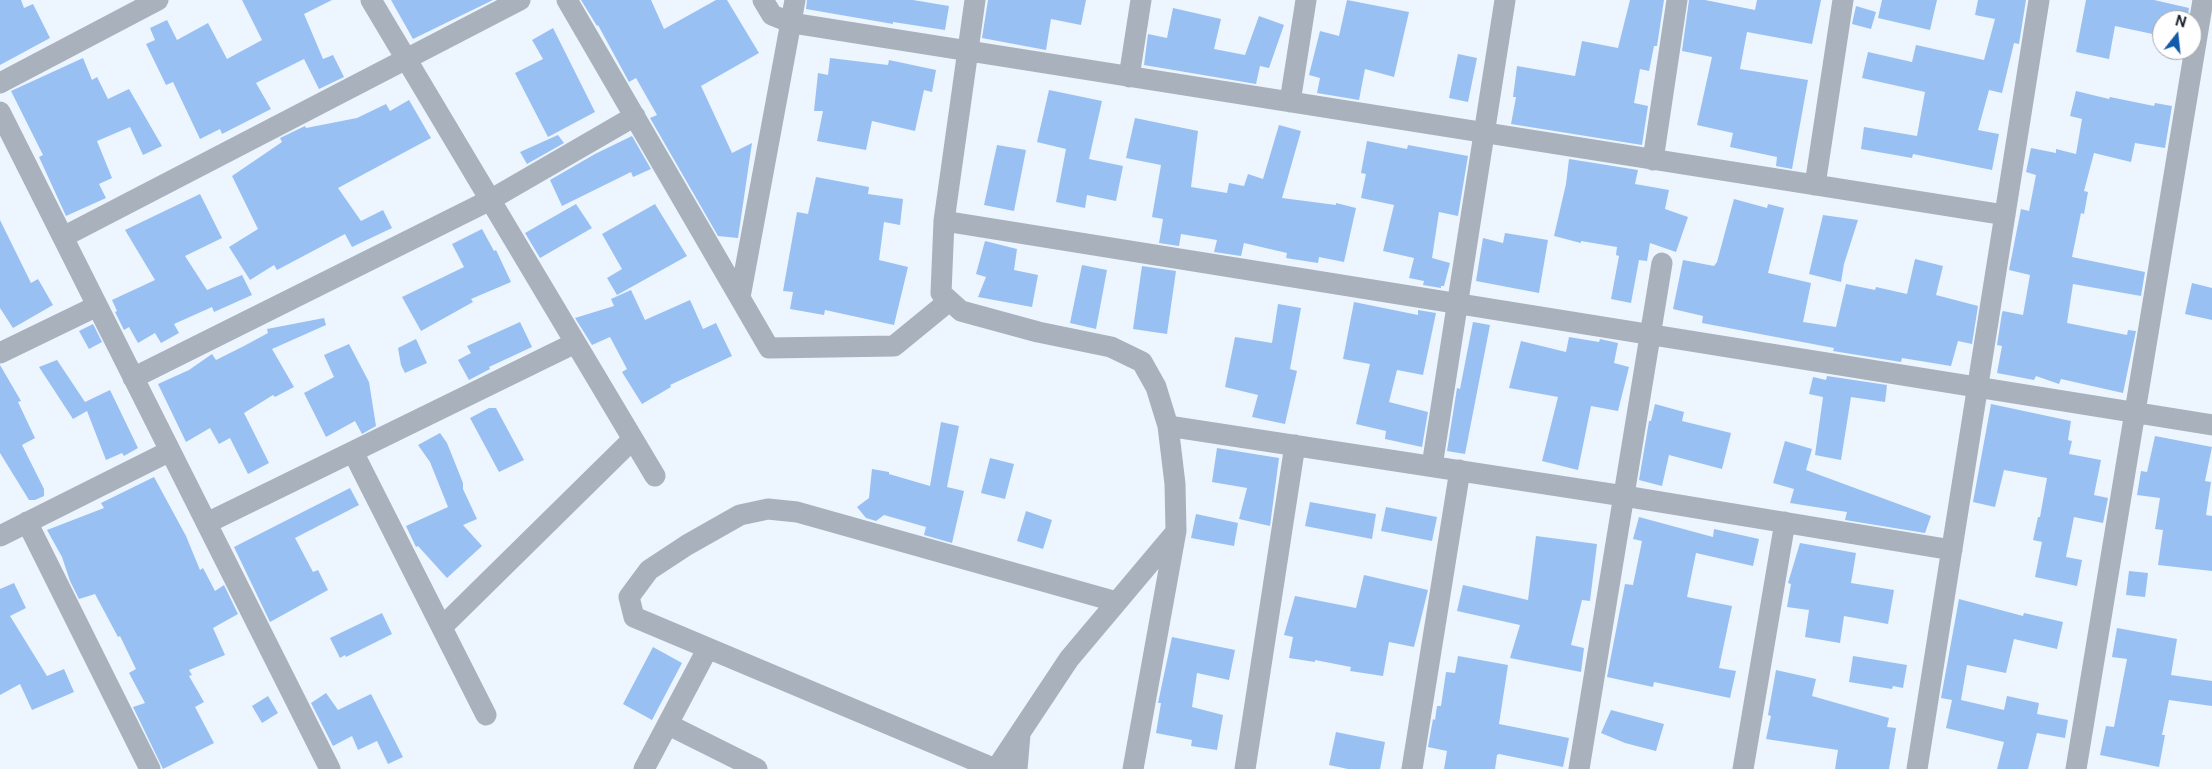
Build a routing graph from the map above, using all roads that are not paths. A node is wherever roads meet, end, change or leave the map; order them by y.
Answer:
1 (158, 0) edge
2 (371, 0) edge
3 (520, 0) edge
4 (567, 0) edge
5 (763, 0) edge
6 (795, 0) edge
7 (975, 0) edge
8 (1141, 0) edge
9 (1306, 0) edge
10 (1505, 0) edge
11 (1677, 0) edge
12 (1843, 0) edge
13 (2039, 0) edge
14 (2202, 0) edge
15 (792, 23) junction
16 (966, 51) junction
17 (406, 59) junction
18 (1129, 77) junction
19 (0, 82) edge
20 (1290, 102) junction
21 (0, 112) edge
22 (635, 116) junction
23 (1483, 133) junction
24 (1653, 160) junction
25 (1815, 185) junction
26 (490, 200) junction
27 (2005, 215) junction
28 (944, 222) junction
29 (63, 238) junction
30 (1662, 263) dead end
31 (740, 297) junction
32 (950, 301) junction
33 (1458, 304) junction
34 (98, 306) junction
35 (1650, 335) junction
36 (575, 343) junction
37 (0, 353) edge
38 (133, 378) junction
39 (1978, 387) junction
40 (2135, 412) junction
41 (2212, 425) edge
42 (1168, 426) junction
43 (633, 440) junction
44 (1295, 445) junction
45 (170, 451) junction
46 (352, 452) junction
47 (1432, 466) junction
48 (1460, 470) junction
49 (655, 476) dead end
50 (1624, 496) junction
51 (27, 522) junction
52 (1785, 522) junction
53 (206, 523) junction
54 (1176, 531) junction
55 (0, 536) edge
56 (1952, 550) junction
57 (1117, 602) junction
58 (442, 628) junction
59 (708, 648) junction
60 (486, 715) dead end
61 (669, 725) junction
62 (1021, 732) junction
63 (150, 769) edge
64 (330, 769) edge
65 (644, 769) edge
66 (757, 769) edge
67 (995, 769) edge
68 (1017, 769) edge
69 (1132, 769) edge
70 (1245, 769) edge
71 (1412, 769) edge
72 (1579, 769) edge
73 (1743, 769) edge
74 (1917, 769) edge
75 (2076, 769) edge

1 - 19 street
2 - 17 street
3 - 17 street
4 - 22 street
5 - 15 street
6 - 15 street
7 - 16 street
8 - 18 street
9 - 20 street
10 - 23 street
11 - 24 street
12 - 25 street
13 - 27 street
14 - 40 street
15 - 16 street
15 - 31 street
16 - 18 street
16 - 28 street
17 - 26 street
17 - 29 street
18 - 20 street
20 - 23 street
21 - 29 street
22 - 26 street
22 - 31 street
23 - 24 street
23 - 33 street
24 - 25 street
25 - 27 street
26 - 36 street
26 - 38 street
27 - 39 street
28 - 32 street
28 - 33 street
29 - 34 street
30 - 35 street
31 - 32 street
32 - 42 street
33 - 35 street
33 - 47 street
34 - 37 street
34 - 38 street
35 - 39 street
35 - 50 street
36 - 43 street
36 - 46 street
38 - 45 street
39 - 40 street
39 - 56 street
40 - 41 street
40 - 75 street
42 - 44 street
42 - 54 street
43 - 49 street
43 - 58 street
44 - 47 street
44 - 70 street
45 - 51 street
45 - 53 street
46 - 53 street
46 - 58 street
47 - 48 street
48 - 50 street
48 - 71 street
50 - 52 street
50 - 72 street
51 - 55 street
51 - 63 street
52 - 56 street
52 - 73 street
53 - 64 street
54 - 57 street
54 - 69 street
56 - 74 street
57 - 59 street
57 - 62 street
58 - 60 street
59 - 61 street
59 - 67 street
61 - 65 street
61 - 66 street
62 - 67 street
62 - 68 street

